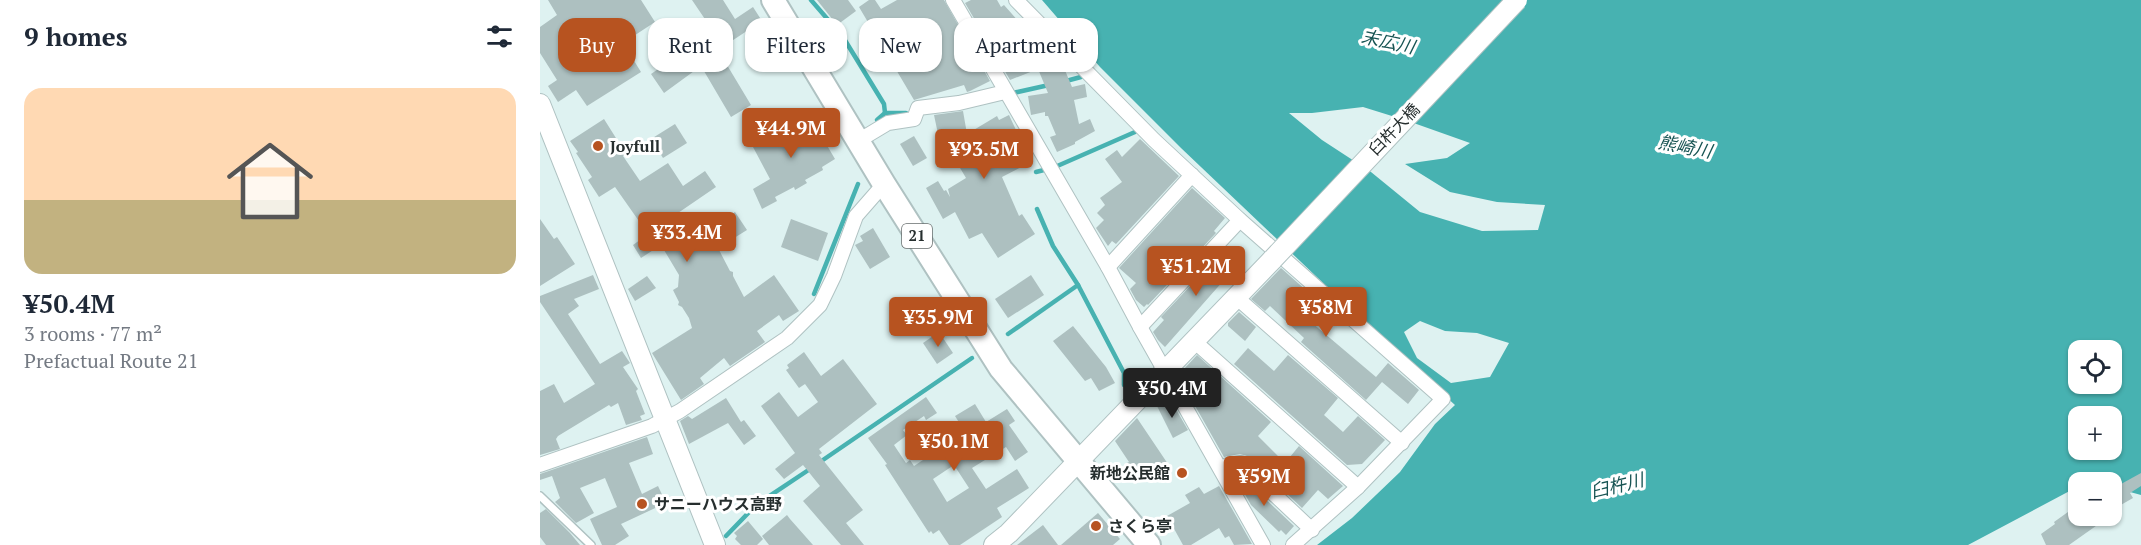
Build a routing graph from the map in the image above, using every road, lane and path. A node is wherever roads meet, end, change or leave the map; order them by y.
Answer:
1 (773, 0) edge
2 (953, 0) edge
3 (1016, 0) edge
4 (1517, 0) edge
5 (1005, 92) junction
6 (540, 104) edge
7 (858, 141) junction
8 (1192, 176) junction
9 (884, 184) junction
10 (1240, 220) junction
11 (1108, 267) junction
12 (1236, 297) junction
13 (1140, 327) junction
14 (1194, 341) junction
15 (1166, 370) junction
16 (666, 419) junction
17 (1402, 443) junction
18 (1078, 461) junction
19 (540, 465) edge
20 (1220, 468) junction
21 (1358, 487) junction
22 (540, 496) edge
23 (1312, 530) junction
24 (591, 545) edge
25 (716, 545) edge
26 (994, 545) edge
27 (1149, 545) edge
28 (1263, 545) edge
29 (1293, 545) edge

1 - 7 main road, 21
2 - 5 street
3 - 8 street
4 - 12 street, 臼杵大橋, bridge
5 - 7 street
5 - 11 street
6 - 16 street
7 - 9 main road, 21
8 - 10 street
8 - 11 street
9 - 16 street
9 - 18 main road, 21
10 - 13 street
10 - 17 street
11 - 13 street
12 - 14 street, 臼杵大橋
12 - 17 street
13 - 15 street
14 - 15 street, 臼杵大橋
14 - 21 street
15 - 18 street, 臼杵大橋
15 - 20 street
16 - 19 street
16 - 25 street
17 - 21 street
18 - 26 street, 臼杵大橋
18 - 27 main road, 21
20 - 23 street
20 - 28 street
21 - 23 street
22 - 24 lane
23 - 29 street

